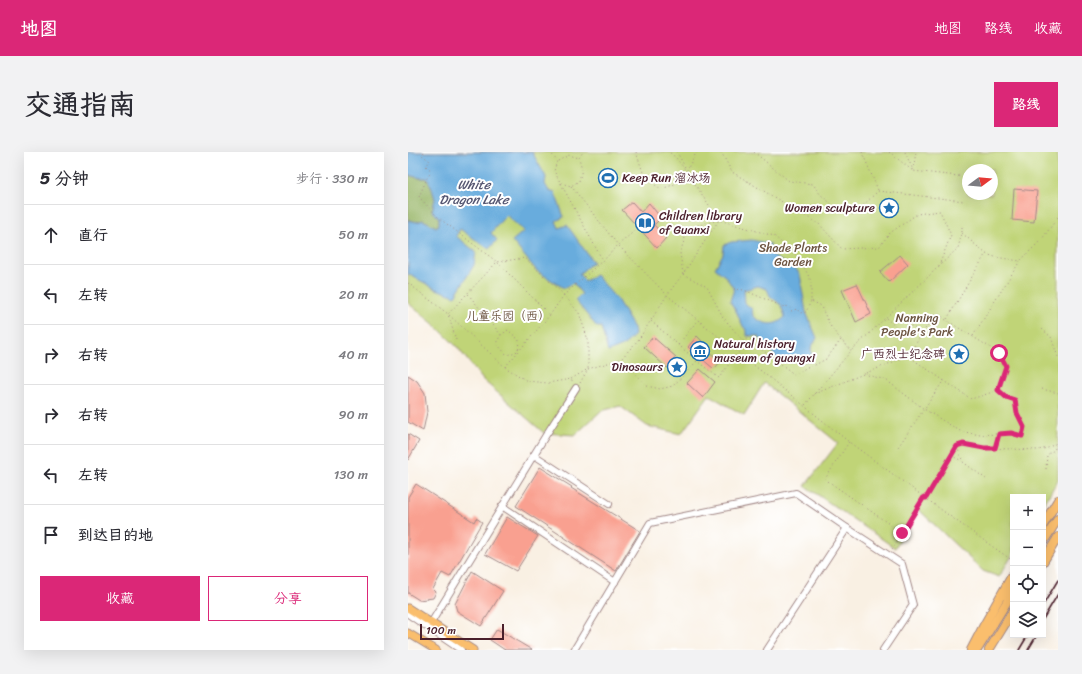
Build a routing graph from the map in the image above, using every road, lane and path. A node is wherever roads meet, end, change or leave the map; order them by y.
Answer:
1 (424, 152) edge
2 (550, 152) edge
3 (583, 152) edge
4 (636, 152) edge
5 (669, 152) edge
6 (677, 152) edge
7 (697, 152) edge
8 (721, 152) edge
9 (754, 152) edge
10 (862, 152) edge
11 (889, 152) edge
12 (905, 152) edge
13 (916, 152) edge
14 (579, 158) junction
15 (557, 161) junction
16 (913, 171) junction
17 (687, 172) junction
18 (962, 176) edge
19 (561, 183) junction
20 (571, 186) junction
21 (878, 191) junction
22 (964, 201) dead end
23 (1058, 218) edge
24 (719, 220) junction
25 (962, 225) dead end
26 (638, 228) dead end
27 (962, 232) junction
28 (618, 245) junction
29 (986, 254) junction
30 (603, 261) junction
31 (1020, 261) junction
32 (497, 262) junction
33 (938, 268) junction
34 (683, 274) junction
35 (408, 283) edge
36 (734, 289) dead end
37 (467, 294) junction
38 (667, 295) junction
39 (564, 296) junction
40 (811, 301) junction
41 (448, 314) junction
42 (550, 315) junction
43 (886, 318) junction
44 (651, 320) junction
45 (698, 320) junction
46 (946, 320) junction
47 (1042, 329) dead end
48 (501, 335) junction
49 (919, 337) junction
50 (973, 337) junction
51 (456, 340) dead end
52 (841, 340) junction
53 (678, 345) junction
54 (518, 351) junction
55 (738, 352) junction
56 (851, 352) junction
57 (908, 356) junction
58 (1058, 357) edge
59 (621, 359) junction
60 (697, 361) junction
61 (504, 367) junction
62 (588, 369) junction
63 (864, 374) junction
64 (571, 379) junction
65 (944, 380) junction
66 (576, 388) junction
67 (1042, 389) dead end
68 (998, 390) junction
69 (1058, 392) edge
70 (813, 395) junction
71 (804, 405) junction
72 (924, 409) junction
73 (999, 434) junction
74 (849, 442) junction
75 (1058, 442) edge
76 (957, 446) junction
77 (995, 448) junction
78 (896, 450) dead end
79 (534, 455) junction
80 (950, 458) junction
81 (963, 462) junction
82 (1046, 469) dead end
83 (986, 479) dead end
84 (924, 497) junction
85 (926, 498) junction
86 (1058, 500) edge
87 (609, 504) dead end
88 (502, 506) junction
89 (1058, 513) edge
90 (1058, 518) edge
91 (1046, 520) edge
92 (847, 528) junction
93 (1046, 532) edge
94 (902, 533) junction
95 (1058, 536) edge
96 (1046, 537) edge
97 (889, 555) junction
98 (1046, 557) edge
99 (1010, 559) edge
100 (1010, 579) edge
101 (615, 582) junction
102 (1010, 590) edge
103 (1010, 597) edge
104 (408, 608) edge
105 (408, 614) edge
106 (1010, 617) edge
107 (408, 618) edge
108 (431, 623) junction
109 (408, 633) edge
110 (461, 648) edge
111 (436, 650) edge
112 (454, 650) edge
113 (473, 650) edge
114 (574, 650) edge
115 (767, 650) edge
116 (883, 650) edge
117 (971, 650) edge
118 (977, 650) edge
119 (990, 650) edge

1 - 32 path
2 - 15 path
3 - 14 path
4 - 17 path
5 - 17 path
6 - 17 path
7 - 17 path
8 - 33 path
9 - 21 path
10 - 21 path
11 - 16 path
12 - 16 path
13 - 16 path
14 - 15 path
14 - 20 path
15 - 19 path
16 - 18 path
17 - 24 path
19 - 20 path
19 - 30 path
20 - 28 path
21 - 22 path
23 - 31 path
24 - 34 path
24 - 34 path
24 - 40 path
25 - 27 path
26 - 28 path
27 - 29 path
27 - 33 path
28 - 30 path
28 - 38 path
29 - 31 path
29 - 46 path
30 - 39 path
31 - 50 path
32 - 37 path
32 - 39 path
32 - 42 path
33 - 43 path
34 - 38 path
34 - 52 path
35 - 41 path
36 - 40 path
37 - 41 path
37 - 48 path
38 - 44 path
38 - 45 path
39 - 42 path
39 - 62 path
40 - 52 path
41 - 51 path
41 - 61 path
42 - 54 path
43 - 49 path
43 - 56 path
44 - 53 path
44 - 59 path
45 - 53 path
45 - 55 path
46 - 49 path
46 - 50 path
47 - 58 path
48 - 54 path
48 - 54 path
49 - 57 path
50 - 68 path
52 - 56 path
53 - 60 path
54 - 61 path
55 - 60 path
55 - 71 path
56 - 70 path
57 - 63 path
57 - 65 path
59 - 60 path
59 - 62 path
61 - 64 path
62 - 64 path
62 - 66 path
63 - 70 path
63 - 72 path
64 - 66 path
65 - 68 path
65 - 72 path
66 - 79 street
67 - 69 path
68 - 73 path
70 - 71 path
71 - 74 path
72 - 73 path
72 - 78 path
73 - 77 path
74 - 84 path
74 - 94 path
75 - 77 path
75 - 82 path
76 - 77 path
76 - 80 path
76 - 81 path
79 - 87 street
79 - 88 street
80 - 81 path
80 - 85 path
81 - 83 path
84 - 85 path
84 - 94 path
85 - 99 path
86 - 91 highway
88 - 101 street
88 - 108 street
89 - 93 main road
90 - 96 highway
92 - 97 street
92 - 101 street
92 - 115 street
94 - 97 path
95 - 98 highway
97 - 116 street
100 - 117 highway
101 - 114 street
102 - 117 main road
103 - 118 highway
104 - 108 main road
105 - 110 street
106 - 119 highway
107 - 112 street
108 - 110 main road
109 - 111 main road
110 - 113 main road

